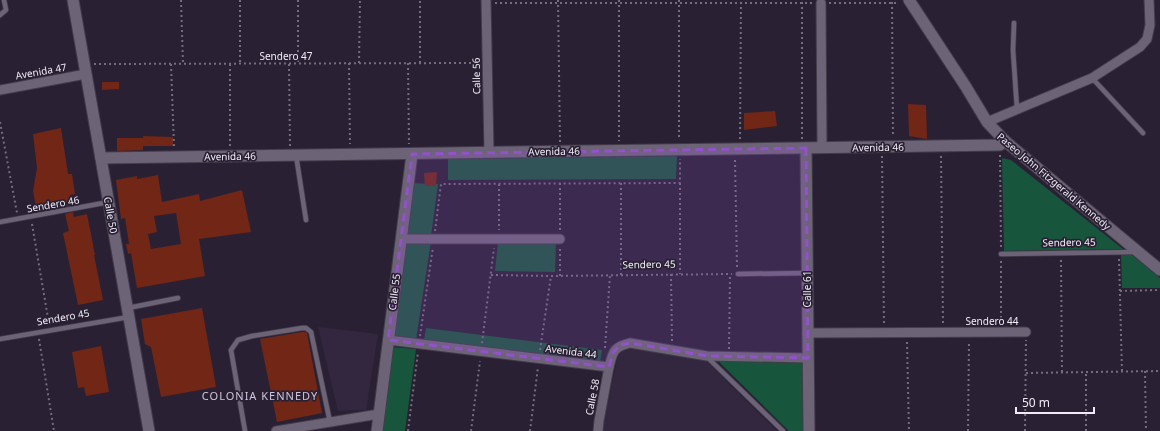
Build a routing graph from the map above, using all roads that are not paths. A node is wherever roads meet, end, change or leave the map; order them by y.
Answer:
1 (4, 0) edge
2 (73, 0) edge
3 (1149, 0) edge
4 (486, 1) edge
5 (910, 1) edge
6 (821, 3) road end
7 (0, 15) edge
8 (1014, 23) dead end
9 (85, 69) junction
10 (1092, 78) junction
11 (0, 90) edge
12 (1017, 110) junction
13 (987, 122) junction
14 (1143, 133) dead end
15 (1002, 143) junction
16 (804, 148) junction
17 (822, 148) junction
18 (489, 152) junction
19 (410, 154) junction
20 (293, 155) junction
21 (101, 158) junction
22 (109, 202) junction
23 (306, 220) dead end
24 (0, 222) edge
25 (401, 239) junction
26 (560, 240) dead end
27 (1138, 252) junction
28 (1001, 254) road end
29 (1160, 270) edge
30 (807, 273) junction
31 (738, 274) road end
32 (178, 298) dead end
33 (128, 312) junction
34 (1026, 332) road end
35 (807, 333) junction
36 (0, 338) edge
37 (388, 340) junction
38 (707, 356) junction
39 (808, 358) junction
40 (606, 367) junction
41 (379, 414) junction
42 (330, 422) junction
43 (149, 431) edge
44 (245, 431) edge
45 (276, 431) edge
46 (377, 431) edge
47 (598, 431) edge
48 (783, 431) edge
49 (809, 431) edge

1 - 7 lane
2 - 9 street, Calle 50
3 - 10 street
4 - 18 street, Calle 56
5 - 13 street, Paseo John Fitzgerald Kennedy
6 - 17 street
8 - 12 lane
9 - 11 street, Avenida 47
9 - 21 street, Calle 50
10 - 12 street
10 - 14 lane
12 - 13 street
13 - 15 street, Paseo John Fitzgerald Kennedy
15 - 17 street, Avenida 46
15 - 27 street, Paseo John Fitzgerald Kennedy
16 - 17 street, Avenida 46
16 - 18 street, Avenida 46
16 - 30 street, Calle 61
18 - 19 street, Avenida 46
19 - 20 street, Avenida 46
19 - 25 street, Calle 55
20 - 21 street, Avenida 46
20 - 23 lane
21 - 22 street, Calle 50
22 - 24 lane, Sendero 46
22 - 33 street, Calle 50
25 - 26 street
25 - 37 street, Calle 55
27 - 28 lane, Sendero 45
27 - 29 street, Paseo John Fitzgerald Kennedy
30 - 31 lane
30 - 35 street, Calle 61
32 - 33 lane, Sendero 45
33 - 36 lane, Sendero 45
33 - 43 street, Calle 50
34 - 35 street, Sendero 44
35 - 39 street, Calle 61
37 - 40 street, Avenida 44
37 - 41 street, Calle 55
38 - 39 street, Avenida 44
38 - 40 street, Avenida 44
38 - 48 lane
39 - 49 street, Calle 61
40 - 47 street, Calle 58
41 - 42 street
41 - 46 street, Calle 55
42 - 44 lane
42 - 45 street

